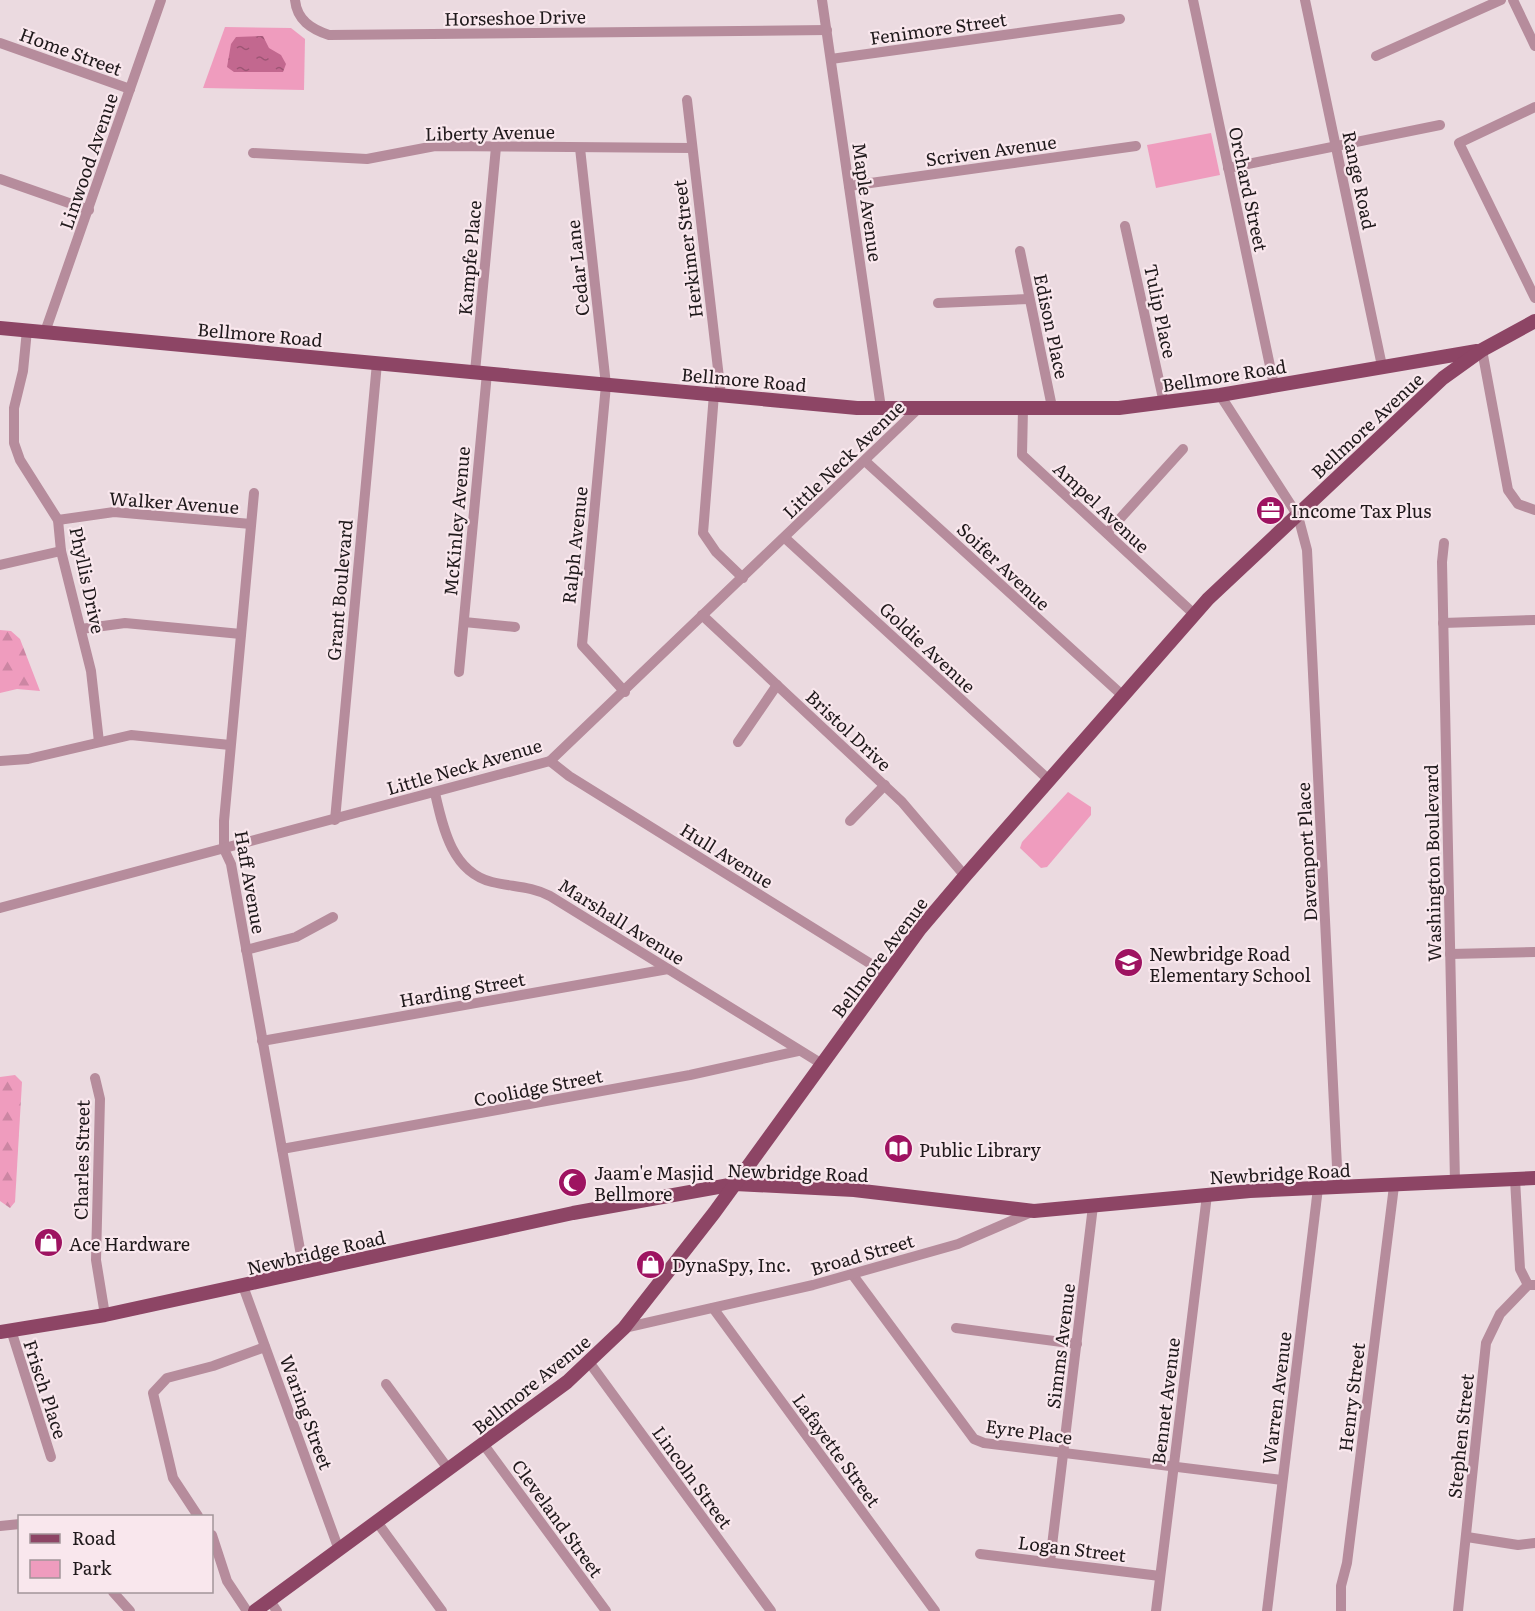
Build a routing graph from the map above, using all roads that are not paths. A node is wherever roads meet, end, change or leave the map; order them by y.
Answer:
1 (161, 0) edge
2 (296, 0) edge
3 (822, 0) edge
4 (1193, 0) edge
5 (1305, 0) edge
6 (1501, 0) edge
7 (1513, 0) edge
8 (1120, 19) dead end
9 (827, 30) junction
10 (0, 43) edge
11 (1535, 46) edge
12 (1377, 56) dead end
13 (831, 59) junction
14 (130, 90) junction
15 (687, 100) dead end
16 (1535, 107) edge
17 (1440, 125) dead end
18 (1136, 146) dead end
19 (1336, 146) junction
20 (496, 147) junction
21 (580, 148) junction
22 (692, 148) junction
23 (253, 153) dead end
24 (1228, 168) junction
25 (0, 179) edge
26 (849, 186) junction
27 (89, 210) junction
28 (1125, 226) dead end
29 (1020, 251) dead end
30 (1535, 298) edge
31 (1029, 299) junction
32 (938, 303) dead end
33 (1535, 321) edge
34 (0, 328) edge
35 (27, 330) junction
36 (45, 332) junction
37 (1482, 350) junction
38 (377, 363) junction
39 (1382, 366) junction
40 (481, 373) junction
41 (606, 385) junction
42 (1274, 385) junction
43 (1220, 394) junction
44 (718, 395) junction
45 (1164, 403) junction
46 (1052, 407) junction
47 (880, 408) junction
48 (919, 408) junction
49 (1023, 408) junction
50 (1183, 449) dead end
51 (866, 460) junction
52 (254, 493) dead end
53 (1534, 510) edge
54 (1298, 516) junction
55 (58, 520) junction
56 (251, 524) junction
57 (1107, 533) junction
58 (785, 538) junction
59 (1444, 543) dead end
60 (61, 551) junction
61 (0, 565) edge
62 (743, 578) junction
63 (1194, 614) junction
64 (702, 615) junction
65 (1535, 620) edge
66 (464, 622) junction
67 (1443, 623) junction
68 (515, 627) dead end
69 (81, 629) junction
70 (241, 633) junction
71 (459, 672) dead end
72 (777, 685) junction
73 (625, 692) junction
74 (1122, 695) junction
75 (99, 742) junction
76 (738, 742) dead end
77 (230, 745) junction
78 (0, 761) edge
79 (550, 761) junction
80 (1049, 780) junction
81 (885, 785) junction
82 (435, 793) junction
83 (335, 820) junction
84 (850, 821) dead end
85 (224, 849) junction
86 (965, 876) junction
87 (0, 908) edge
88 (333, 917) dead end
89 (246, 950) junction
90 (1535, 952) edge
91 (1450, 954) junction
92 (668, 969) junction
93 (887, 974) junction
94 (262, 1041) junction
95 (798, 1051) junction
96 (822, 1064) junction
97 (95, 1078) dead end
98 (282, 1149) junction
99 (1535, 1178) edge
100 (1515, 1179) junction
101 (1455, 1182) junction
102 (735, 1185) junction
103 (1394, 1186) junction
104 (1338, 1187) junction
105 (1318, 1188) junction
106 (1207, 1195) junction
107 (1093, 1206) junction
108 (1034, 1211) junction
109 (304, 1272) junction
110 (852, 1274) junction
111 (1531, 1285) edge
112 (243, 1286) junction
113 (713, 1308) junction
114 (105, 1315) junction
115 (624, 1328) junction
116 (956, 1328) dead end
117 (5, 1331) edge
118 (1077, 1344) junction
119 (265, 1347) junction
120 (589, 1362) junction
121 (386, 1384) dead end
122 (484, 1445) junction
123 (1064, 1453) junction
124 (51, 1457) dead end
125 (1173, 1466) junction
126 (449, 1470) junction
127 (1282, 1480) junction
128 (197, 1515) edge
129 (377, 1522) junction
130 (18, 1524) edge
131 (0, 1526) edge
132 (1467, 1537) junction
133 (213, 1538) edge
134 (1535, 1543) edge
135 (339, 1550) junction
136 (980, 1554) dead end
137 (1050, 1562) junction
138 (1160, 1576) junction
139 (114, 1593) edge
140 (274, 1606) edge
141 (130, 1611) edge
142 (247, 1611) edge
143 (255, 1611) edge
144 (442, 1611) edge
145 (606, 1611) edge
146 (771, 1611) edge
147 (935, 1611) edge
148 (1156, 1611) edge
149 (1267, 1611) edge
150 (1341, 1611) edge
151 (1458, 1611) edge

1 - 14 street, Linwood Avenue
2 - 9 street, Horseshoe Drive
3 - 9 street, Maple Avenue
4 - 24 street, Orchard Street
5 - 19 street, Range Road
6 - 12 street
7 - 11 street
8 - 13 street, Fenimore Street
9 - 13 street, Maple Avenue
10 - 14 street, Home Street
13 - 26 street, Maple Avenue
14 - 27 street, Linwood Avenue
15 - 22 street, Herkimer Street
16 - 30 street
17 - 19 street
18 - 26 street, Scriven Avenue
19 - 24 street
19 - 39 street, Range Road
20 - 21 street, Liberty Avenue
20 - 23 street, Liberty Avenue
20 - 40 street, Kampfe Place
21 - 22 street, Liberty Avenue
21 - 41 street, Cedar Lane
22 - 44 street, Herkimer Street
24 - 42 street, Orchard Street
25 - 27 street
26 - 47 street, Maple Avenue
27 - 36 street, Linwood Avenue
28 - 45 street, Tulip Place
29 - 31 street, Edison Place
31 - 32 street
31 - 46 street, Edison Place
33 - 37 main road, Bellmore Avenue
34 - 35 main road, Bellmore Road
35 - 36 main road, Bellmore Road
35 - 55 street, Phyllis Drive
36 - 38 main road, Bellmore Road
37 - 39 main road, Bellmore Road
37 - 53 street
37 - 54 main road, Bellmore Avenue
38 - 40 main road, Bellmore Road
38 - 83 street, Grant Boulevard
39 - 42 main road, Bellmore Road
40 - 41 main road, Bellmore Road
40 - 66 street, McKinley Avenue
41 - 44 main road, Bellmore Road
41 - 73 street, Ralph Avenue
42 - 43 main road, Bellmore Road
43 - 45 main road, Bellmore Road
43 - 54 street, Davenport Place
44 - 47 main road, Bellmore Road
44 - 62 street, Herkimer Street
45 - 46 main road, Bellmore Road
46 - 49 main road, Bellmore Road
47 - 48 main road, Bellmore Road
48 - 49 main road, Bellmore Road
48 - 51 street, Little Neck Avenue
49 - 57 street, Ampel Avenue
50 - 57 street
51 - 58 street, Little Neck Avenue
51 - 74 street, Soifer Avenue
52 - 56 street, Haff Avenue
54 - 63 main road, Bellmore Avenue
54 - 104 street, Davenport Place
55 - 56 street, Walker Avenue
55 - 60 street, Phyllis Drive
56 - 70 street, Haff Avenue
57 - 63 street, Ampel Avenue
58 - 62 street, Little Neck Avenue
58 - 80 street, Goldie Avenue
59 - 67 street, Washington Boulevard
60 - 61 street
60 - 69 street, Phyllis Drive
62 - 64 street, Little Neck Avenue
63 - 74 main road, Bellmore Avenue
64 - 72 street, Bristol Drive
64 - 73 street, Little Neck Avenue
65 - 67 street
66 - 68 street
66 - 71 street, McKinley Avenue
67 - 91 street, Washington Boulevard
69 - 70 street
69 - 75 street, Phyllis Drive
70 - 77 street, Haff Avenue
72 - 76 street
72 - 81 street, Bristol Drive
73 - 79 street, Little Neck Avenue
74 - 80 main road, Bellmore Avenue
75 - 77 street
75 - 78 street
77 - 85 street, Haff Avenue
79 - 82 street, Little Neck Avenue
79 - 93 street, Hull Avenue
80 - 86 main road, Bellmore Avenue
81 - 84 street
81 - 86 street, Bristol Drive
82 - 83 street, Little Neck Avenue
82 - 92 street, Marshall Avenue
83 - 85 street, Little Neck Avenue
85 - 87 street, Little Neck Avenue
85 - 89 street, Haff Avenue
86 - 93 main road, Bellmore Avenue
88 - 89 street
89 - 94 street, Haff Avenue
90 - 91 street
91 - 101 street, Washington Boulevard
92 - 94 street, Harding Street
92 - 95 street, Marshall Avenue
93 - 96 main road, Bellmore Avenue
94 - 98 street, Haff Avenue
95 - 96 street, Marshall Avenue
95 - 98 street, Coolidge Street
96 - 102 main road, Bellmore Avenue
97 - 114 street, Charles Street
98 - 109 street, Haff Avenue
99 - 100 main road, Newbridge Road
100 - 101 main road, Newbridge Road
100 - 111 street
101 - 103 main road, Newbridge Road
102 - 108 main road, Newbridge Road
102 - 109 main road, Newbridge Road
102 - 115 main road, Bellmore Avenue
103 - 104 main road, Newbridge Road
103 - 150 street, Henry Street
104 - 105 main road, Newbridge Road
105 - 106 main road, Newbridge Road
105 - 127 street, Warren Avenue
106 - 107 main road, Newbridge Road
106 - 125 street, Bennet Avenue
107 - 108 main road, Newbridge Road
107 - 118 street, Simms Avenue
108 - 110 street, Broad Street
109 - 112 main road, Newbridge Road
110 - 113 street, Broad Street
110 - 123 street, Eyre Place
111 - 132 street, Stephen Street
112 - 114 main road, Newbridge Road
112 - 119 street, Waring Street
113 - 115 street, Broad Street
113 - 147 street, Lafayette Street
114 - 117 main road, Newbridge Road
115 - 120 main road, Bellmore Avenue
116 - 118 street
117 - 124 street, Frisch Place
118 - 123 street, Simms Avenue
119 - 128 street
119 - 135 street, Waring Street
120 - 122 main road, Bellmore Avenue
120 - 146 street, Lincoln Street
121 - 126 street
122 - 126 main road, Bellmore Avenue
122 - 145 street, Cleveland Street
123 - 125 street, Eyre Place
123 - 137 street, Simms Avenue
125 - 127 street, Eyre Place
125 - 138 street, Bennet Avenue
126 - 129 main road, Bellmore Avenue
127 - 149 street, Warren Avenue
129 - 135 main road, Bellmore Avenue
129 - 144 street
130 - 131 street
132 - 134 street
132 - 151 street, Stephen Street
133 - 142 street
135 - 140 main road, Bellmore Avenue
136 - 137 street, Logan Street
137 - 138 street, Logan Street
138 - 148 street, Bennet Avenue
139 - 141 street
140 - 143 main road, Bellmore Avenue

